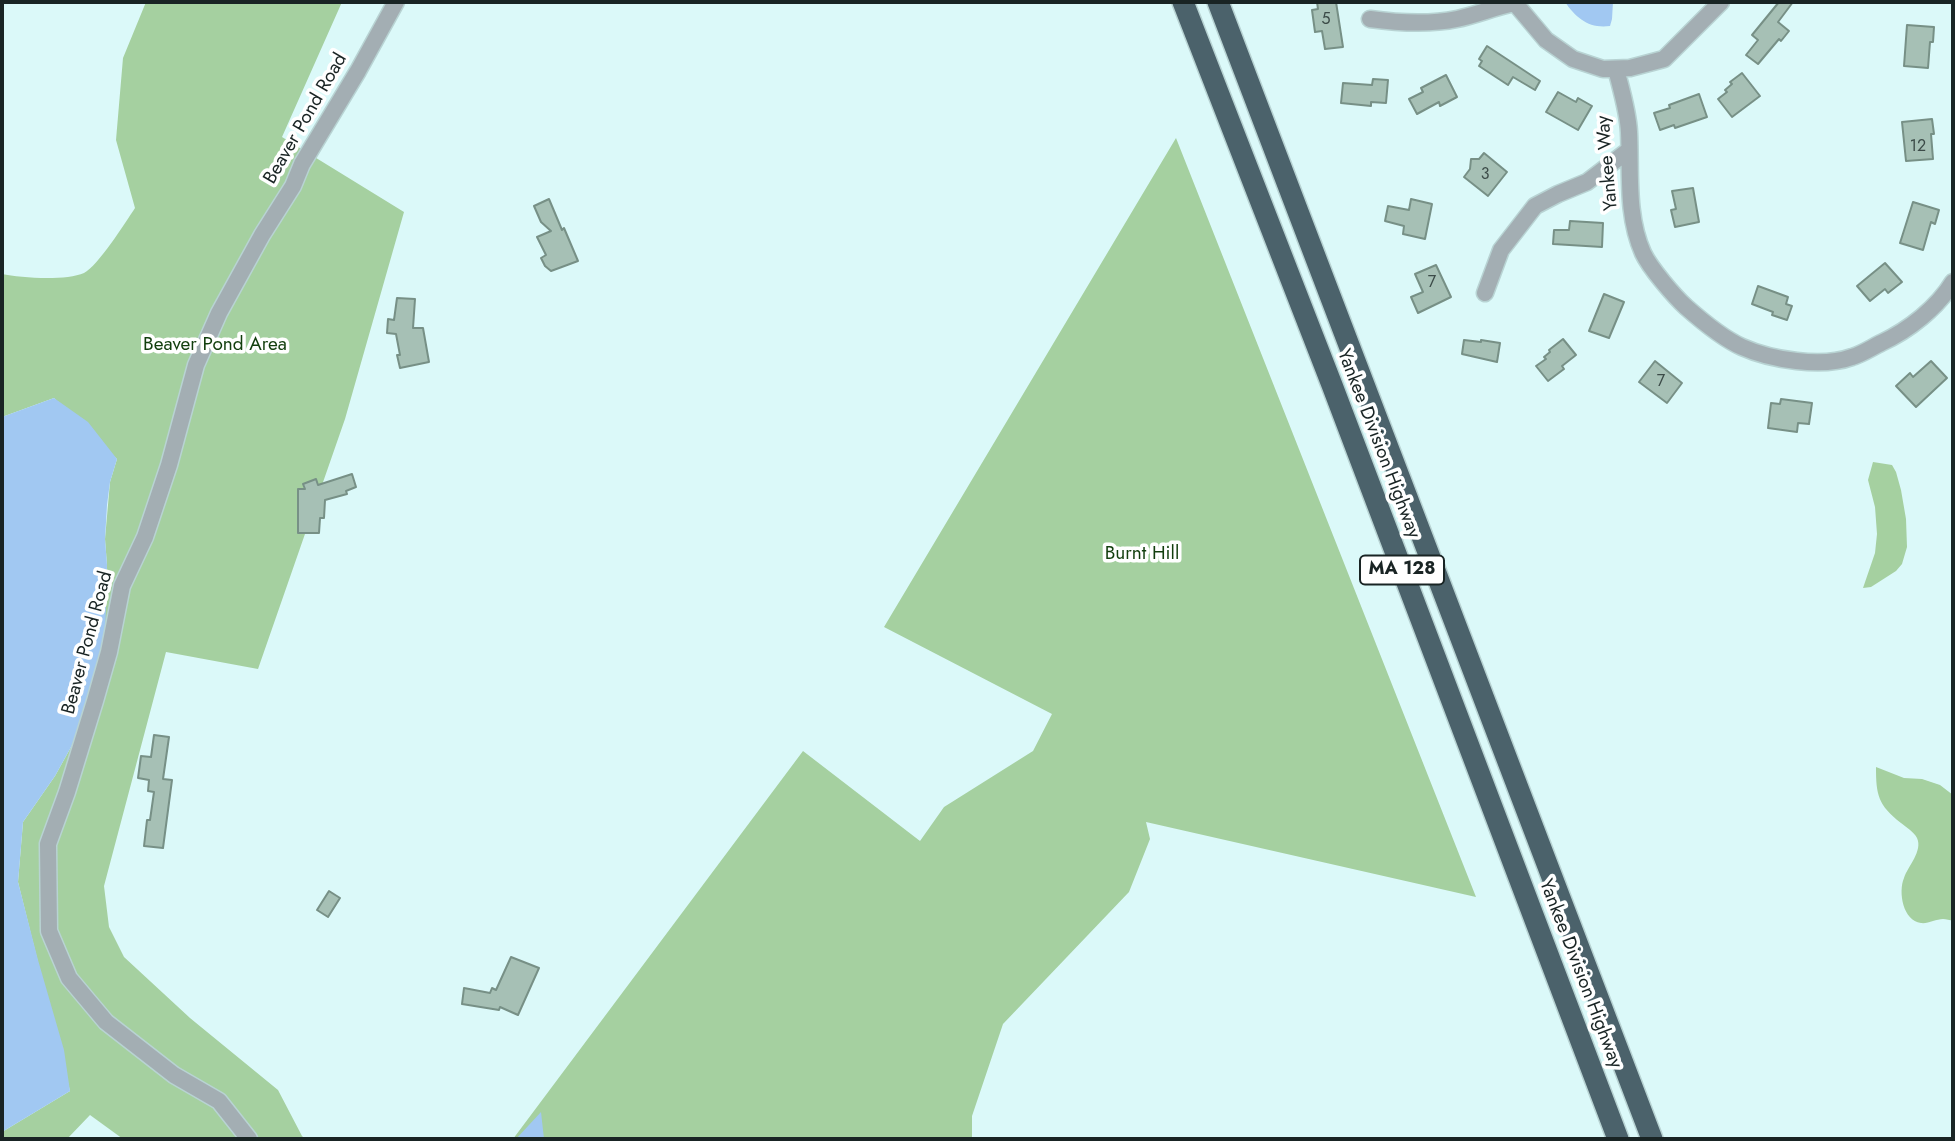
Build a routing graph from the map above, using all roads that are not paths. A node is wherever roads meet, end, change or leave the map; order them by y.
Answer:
1 (396, 2) edge
2 (1183, 2) edge
3 (1218, 2) edge
4 (1515, 2) edge
5 (1721, 2) edge
6 (1370, 19) dead end
7 (1616, 69) junction
8 (1629, 150) junction
9 (1953, 282) edge
10 (1485, 293) dead end
11 (249, 1139) edge
12 (1618, 1139) edge
13 (1652, 1139) edge

1 - 11 street, Beaver Pond Road
2 - 12 highway, Yankee Division Highway / MA 128
3 - 13 highway, Yankee Division Highway / MA 128
4 - 6 street
4 - 7 street
5 - 7 street
7 - 8 street, Yankee Way
8 - 9 street, Yankee Way
8 - 10 street

